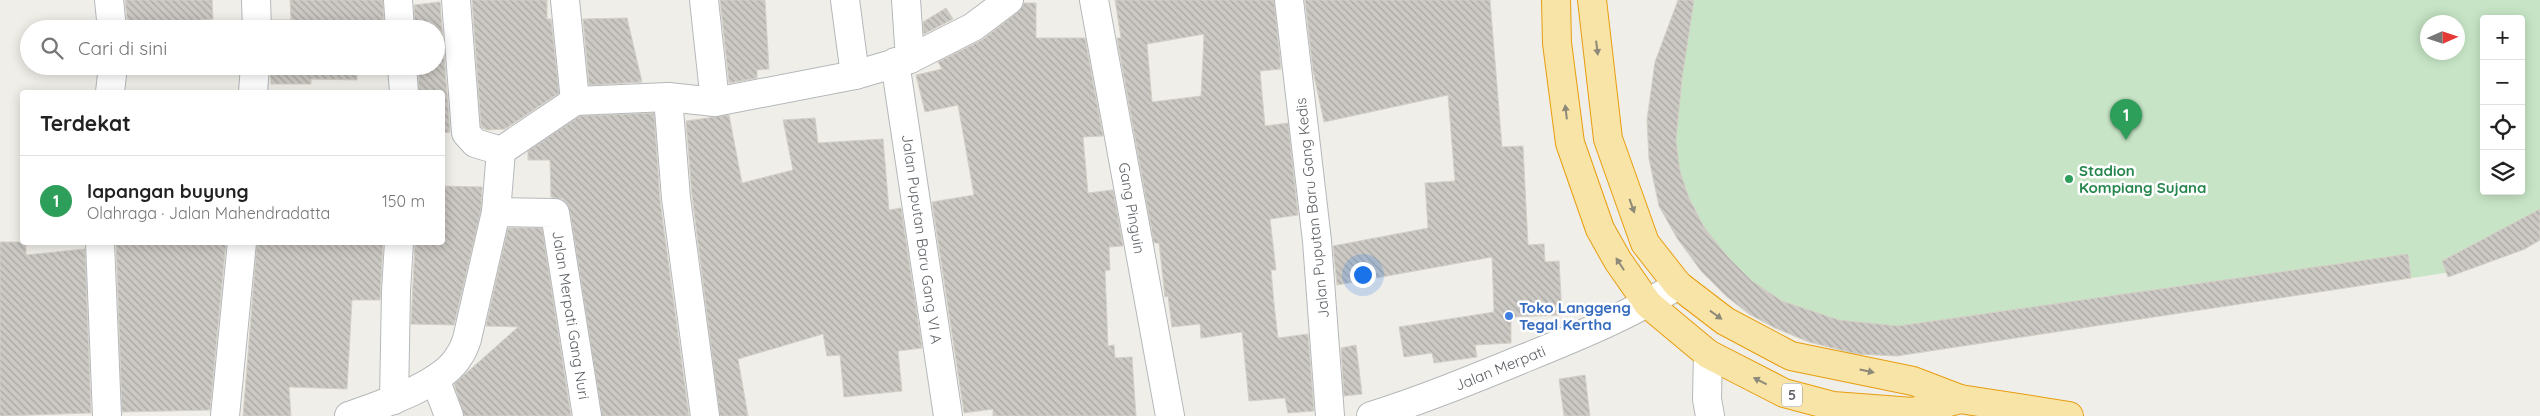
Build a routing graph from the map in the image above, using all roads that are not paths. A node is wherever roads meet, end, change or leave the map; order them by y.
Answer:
1 (109, 0) edge
2 (256, 0) edge
3 (398, 0) edge
4 (456, 0) edge
5 (565, 0) edge
6 (704, 0) edge
7 (845, 0) edge
8 (906, 0) edge
9 (1009, 0) edge
10 (1094, 0) edge
11 (1289, 0) edge
12 (1556, 0) edge
13 (1592, 0) edge
14 (111, 20) edge
15 (257, 20) edge
16 (399, 20) edge
17 (903, 60) junction
18 (112, 75) edge
19 (254, 75) edge
20 (403, 75) edge
21 (855, 75) junction
22 (110, 90) edge
23 (253, 90) edge
24 (404, 90) edge
25 (668, 97) junction
26 (575, 101) junction
27 (716, 102) junction
28 (501, 151) junction
29 (496, 212) junction
30 (100, 245) edge
31 (242, 245) edge
32 (399, 245) edge
33 (1678, 285) junction
34 (1648, 304) junction
35 (1708, 354) junction
36 (435, 379) junction
37 (1960, 399) junction
38 (394, 400) junction
39 (1421, 408) edge
40 (1834, 411) edge
41 (106, 416) edge
42 (225, 416) edge
43 (349, 416) edge
44 (449, 416) edge
45 (587, 416) edge
46 (705, 416) edge
47 (948, 416) edge
48 (1170, 416) edge
49 (1330, 416) edge
50 (1371, 416) edge
51 (1710, 416) edge
52 (2070, 416) edge

1 - 14 street
2 - 15 street
3 - 16 street
4 - 28 street
5 - 26 street
6 - 27 street
7 - 21 street
8 - 17 street, Jalan Puputan Baru Gang VI A
9 - 17 street
10 - 48 street, Gang Pinguin
11 - 49 street, Jalan Puputan Baru Gang Kedis
34 -> 12 highway, 5
13 -> 33 highway, 5
17 - 21 street
17 - 47 street, Jalan Puputan Baru Gang VI A
18 - 22 street
19 - 23 street
20 - 24 street
21 - 27 street
25 - 26 street
25 - 27 street
25 - 46 street
26 - 28 street
28 - 29 street
29 - 36 street
29 - 45 street, Jalan Merpati Gang Nuri
30 - 41 street
31 - 42 street
32 - 38 street
33 - 34 street, Jalan Merpati
33 -> 37 highway, 5
34 - 35 highway, 5
34 - 39 street, Jalan Merpati
40 -> 35 highway, 5
35 - 51 street
36 - 38 street
36 - 44 street
37 - 40 highway, 5
37 - 52 highway, 5
38 - 43 street
39 - 50 street, Jalan Merpati

